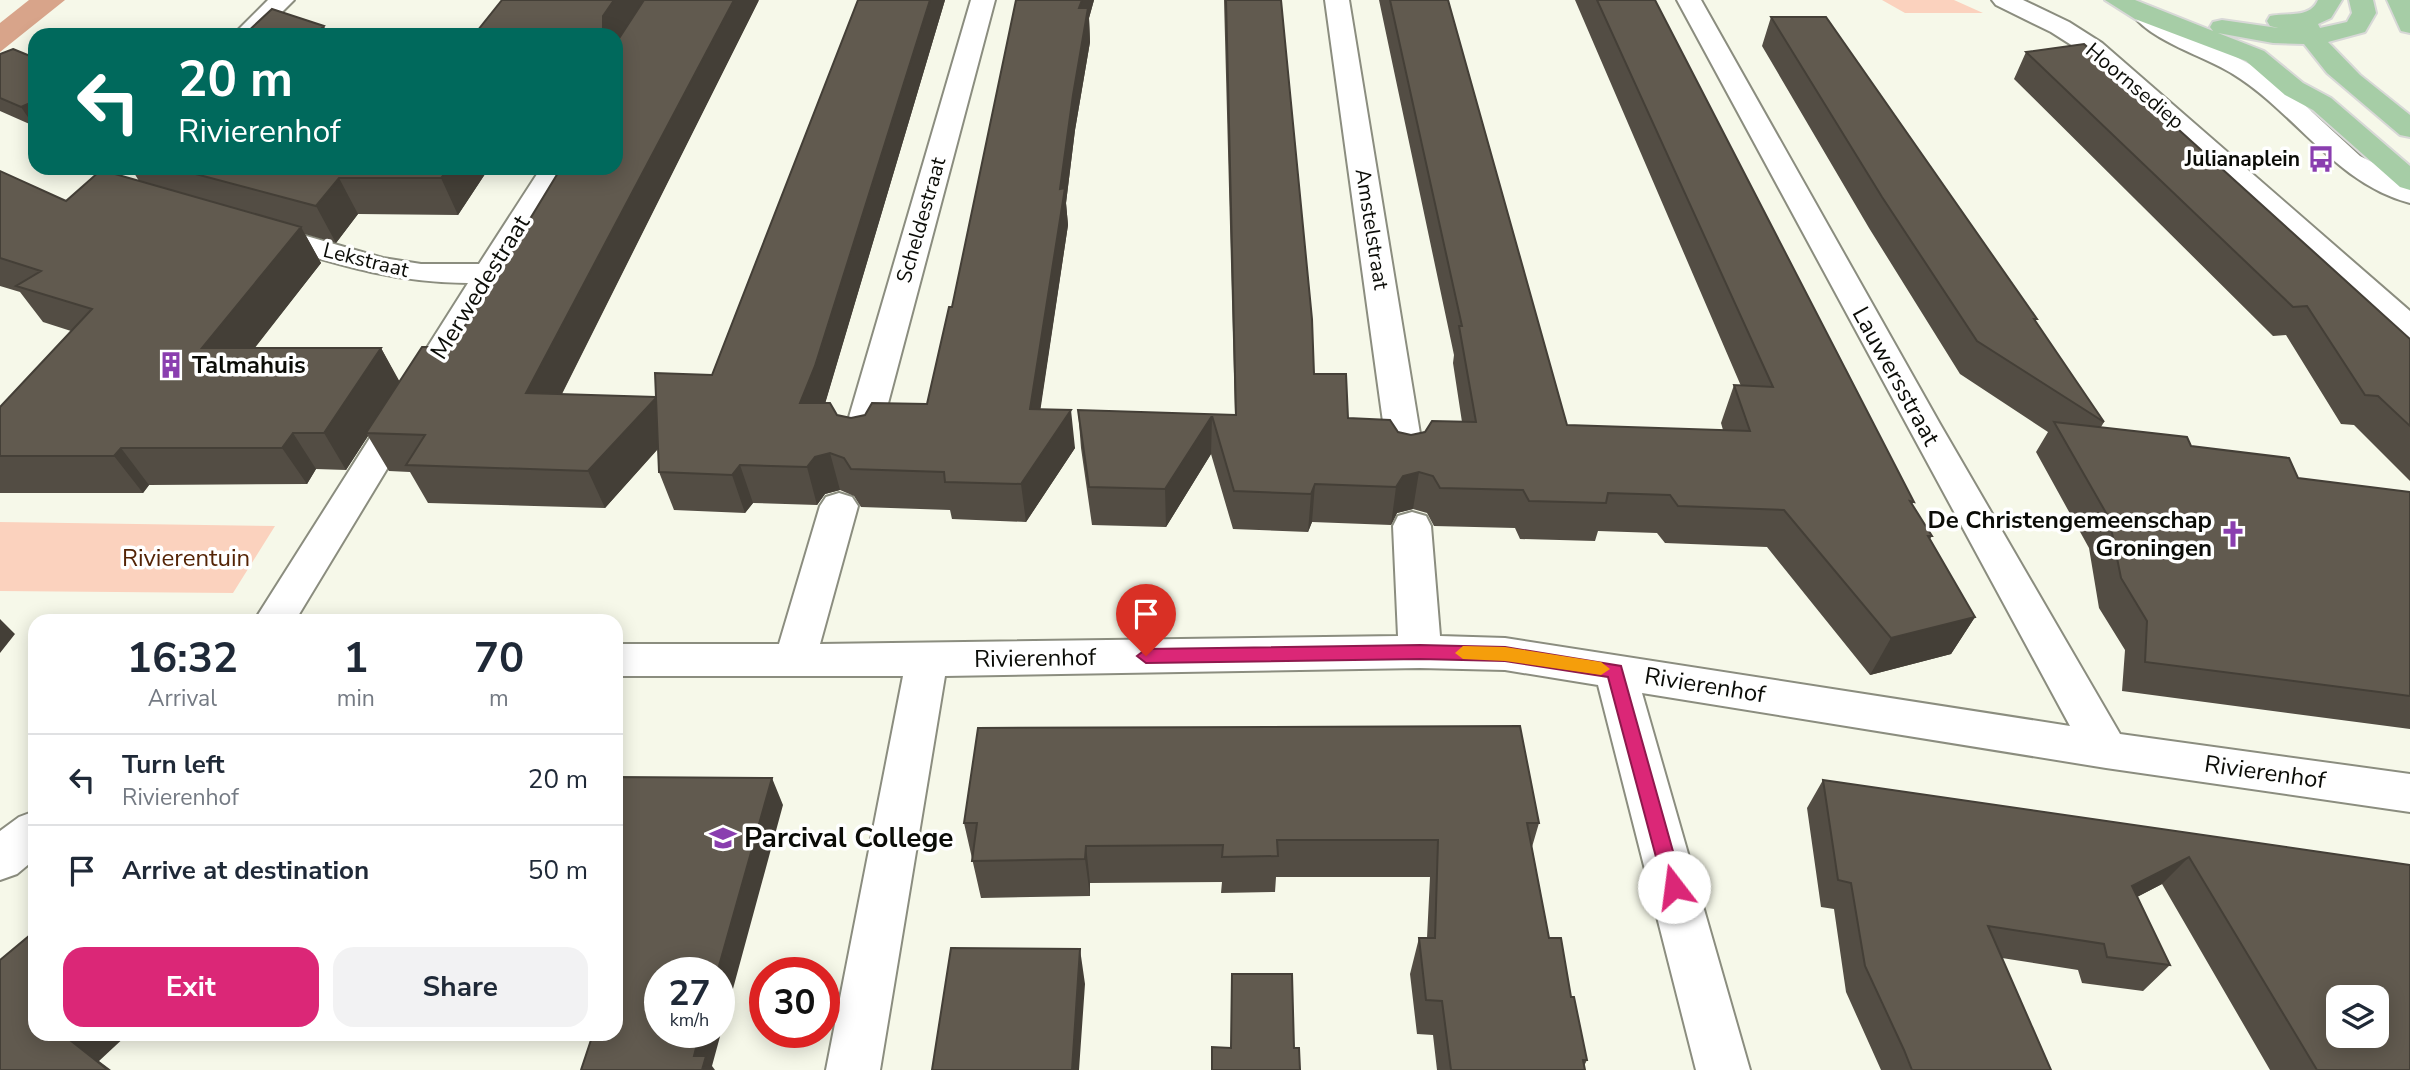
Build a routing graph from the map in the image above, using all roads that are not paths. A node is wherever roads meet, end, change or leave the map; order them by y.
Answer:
1 (282, 0) edge
2 (983, 0) edge
3 (1338, 0) edge
4 (1689, 0) edge
5 (2004, 0) edge
6 (2117, 0) edge
7 (2330, 0) edge
8 (2361, 0) edge
9 (2399, 0) edge
10 (2146, 7) edge
11 (2204, 8) dead end
12 (2410, 26) edge
13 (252, 28) edge
14 (2306, 28) junction
15 (2342, 32) junction
16 (2252, 33) junction
17 (2322, 104) junction
18 (2386, 107) junction
19 (2410, 129) edge
20 (551, 175) edge
21 (2410, 181) edge
22 (2410, 194) edge
23 (239, 226) edge
24 (488, 274) junction
25 (2410, 328) edge
26 (860, 441) edge
27 (1406, 458) edge
28 (839, 506) edge
29 (1412, 526) dead end
30 (278, 614) edge
31 (1420, 652) junction
32 (623, 660) edge
33 (795, 660) junction
34 (927, 660) junction
35 (1615, 671) junction
36 (2106, 750) junction
37 (2410, 793) edge
38 (28, 837) edge
39 (0, 859) edge
40 (853, 1070) edge
41 (1723, 1070) edge

1 - 13 street
2 - 26 street, Scheldestraat
3 - 27 street, Amstelstraat
4 - 36 street, Lauwersstraat
5 - 25 street, Hoornsediep
6 - 10 main road
7 - 14 main road
8 - 15 main road
9 - 12 main road
10 - 16 main road
10 - 17 main road
10 - 22 street
11 - 14 main road
14 - 15 main road
14 - 16 main road
14 - 18 main road
15 - 18 main road
16 - 17 main road
17 - 21 main road
18 - 19 main road
20 - 24 street, Merwedestraat
23 - 24 street, Lekstraat
24 - 30 street, Merwedestraat
28 - 33 street
29 - 31 street
31 - 34 street, Rivierenhof
31 - 35 street, Rivierenhof
32 - 33 street, Rivierenhof
33 - 34 street, Rivierenhof
34 - 40 street
35 - 36 street, Rivierenhof
35 - 41 street
36 - 37 street, Rivierenhof
38 - 39 street

